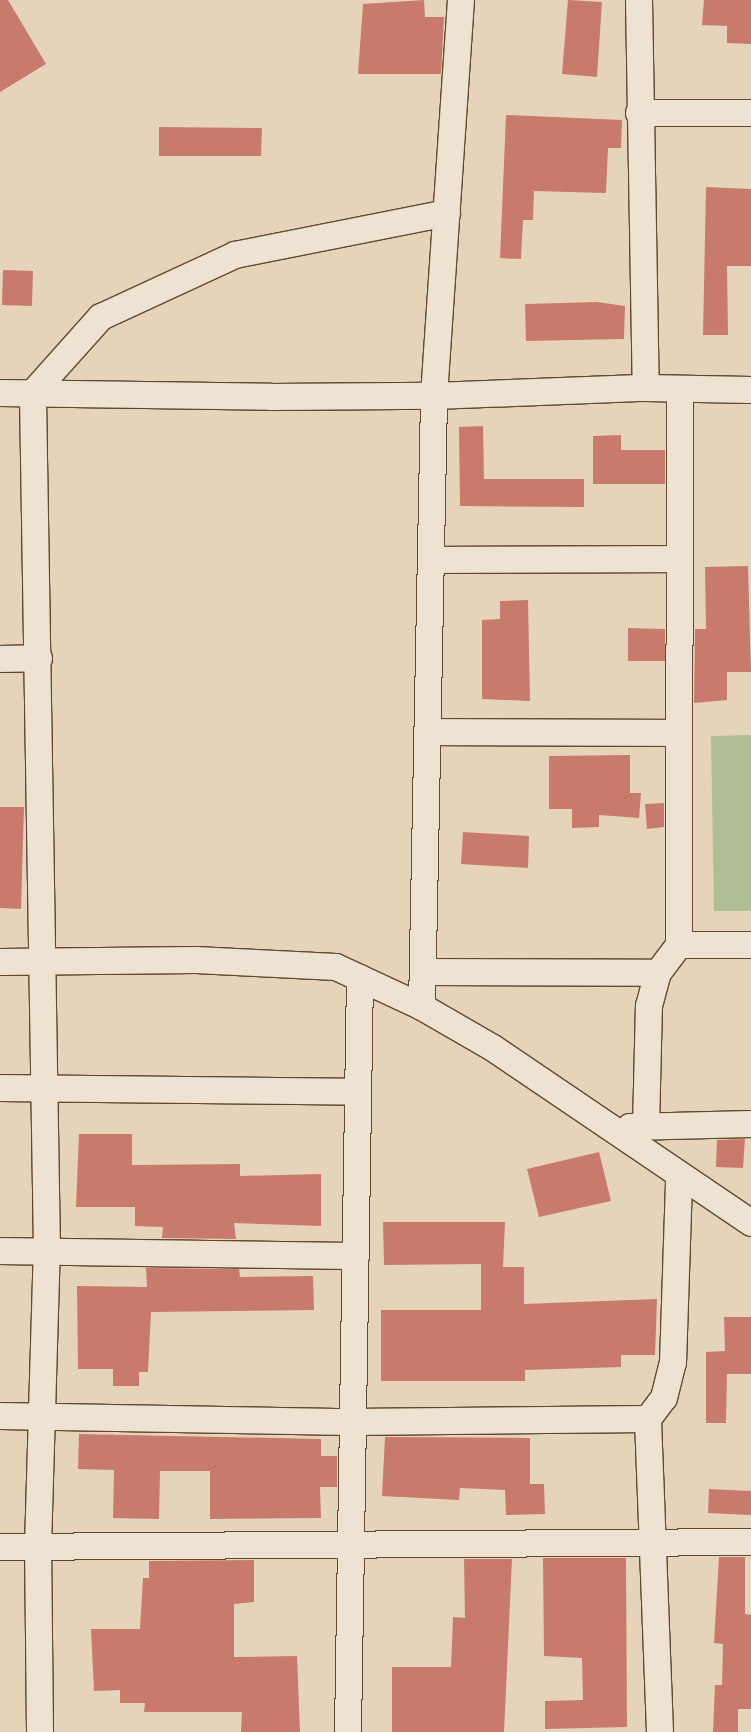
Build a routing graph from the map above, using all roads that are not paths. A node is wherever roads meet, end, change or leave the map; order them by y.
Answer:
1 (461, 0) edge
2 (639, 0) edge
3 (639, 113) junction
4 (751, 113) edge
5 (447, 213) junction
6 (646, 388) junction
7 (680, 390) junction
8 (751, 390) edge
9 (0, 393) edge
10 (33, 394) junction
11 (434, 396) junction
12 (680, 559) junction
13 (431, 560) junction
14 (38, 658) junction
15 (0, 659) edge
16 (428, 732) junction
17 (679, 733) junction
18 (679, 945) junction
19 (751, 945) edge
20 (0, 962) edge
21 (40, 962) junction
22 (423, 972) junction
23 (658, 973) junction
24 (360, 978) junction
25 (422, 1007) junction
26 (44, 1087) junction
27 (0, 1088) edge
28 (357, 1092) junction
29 (751, 1124) edge
30 (646, 1126) junction
31 (606, 1128) junction
32 (679, 1178) junction
33 (751, 1223) edge
34 (47, 1250) junction
35 (0, 1251) edge
36 (356, 1256) junction
37 (0, 1416) edge
38 (42, 1416) junction
39 (648, 1419) junction
40 (351, 1422) junction
41 (653, 1542) junction
42 (751, 1542) edge
43 (350, 1544) junction
44 (0, 1547) edge
45 (38, 1547) junction
46 (40, 1732) edge
47 (348, 1732) edge
48 (660, 1732) edge

1 - 5 street
2 - 3 street
3 - 4 street
3 - 6 street
5 - 10 street
5 - 11 street
6 - 7 street
6 - 11 street
7 - 8 street
7 - 12 street
9 - 10 street
10 - 11 street
10 - 14 street
11 - 13 street
12 - 13 street
12 - 17 street
13 - 16 street
14 - 15 street
14 - 21 street
16 - 17 street
16 - 22 street
17 - 18 street
18 - 19 street
18 - 23 street
20 - 21 street
21 - 24 street
21 - 26 street
22 - 23 street
22 - 25 street
23 - 30 street
24 - 25 street
24 - 28 street
25 - 31 street
26 - 27 street
26 - 28 street
26 - 34 street
28 - 36 street
29 - 30 street
30 - 31 street
31 - 32 street
32 - 33 street
32 - 39 street
34 - 35 street
34 - 36 street
34 - 38 street
36 - 40 street
37 - 38 street
38 - 40 street
38 - 45 street
39 - 40 street
39 - 41 street
40 - 43 street
41 - 42 street
41 - 43 street
41 - 48 street
43 - 45 street
43 - 47 street
44 - 45 street
45 - 46 street

